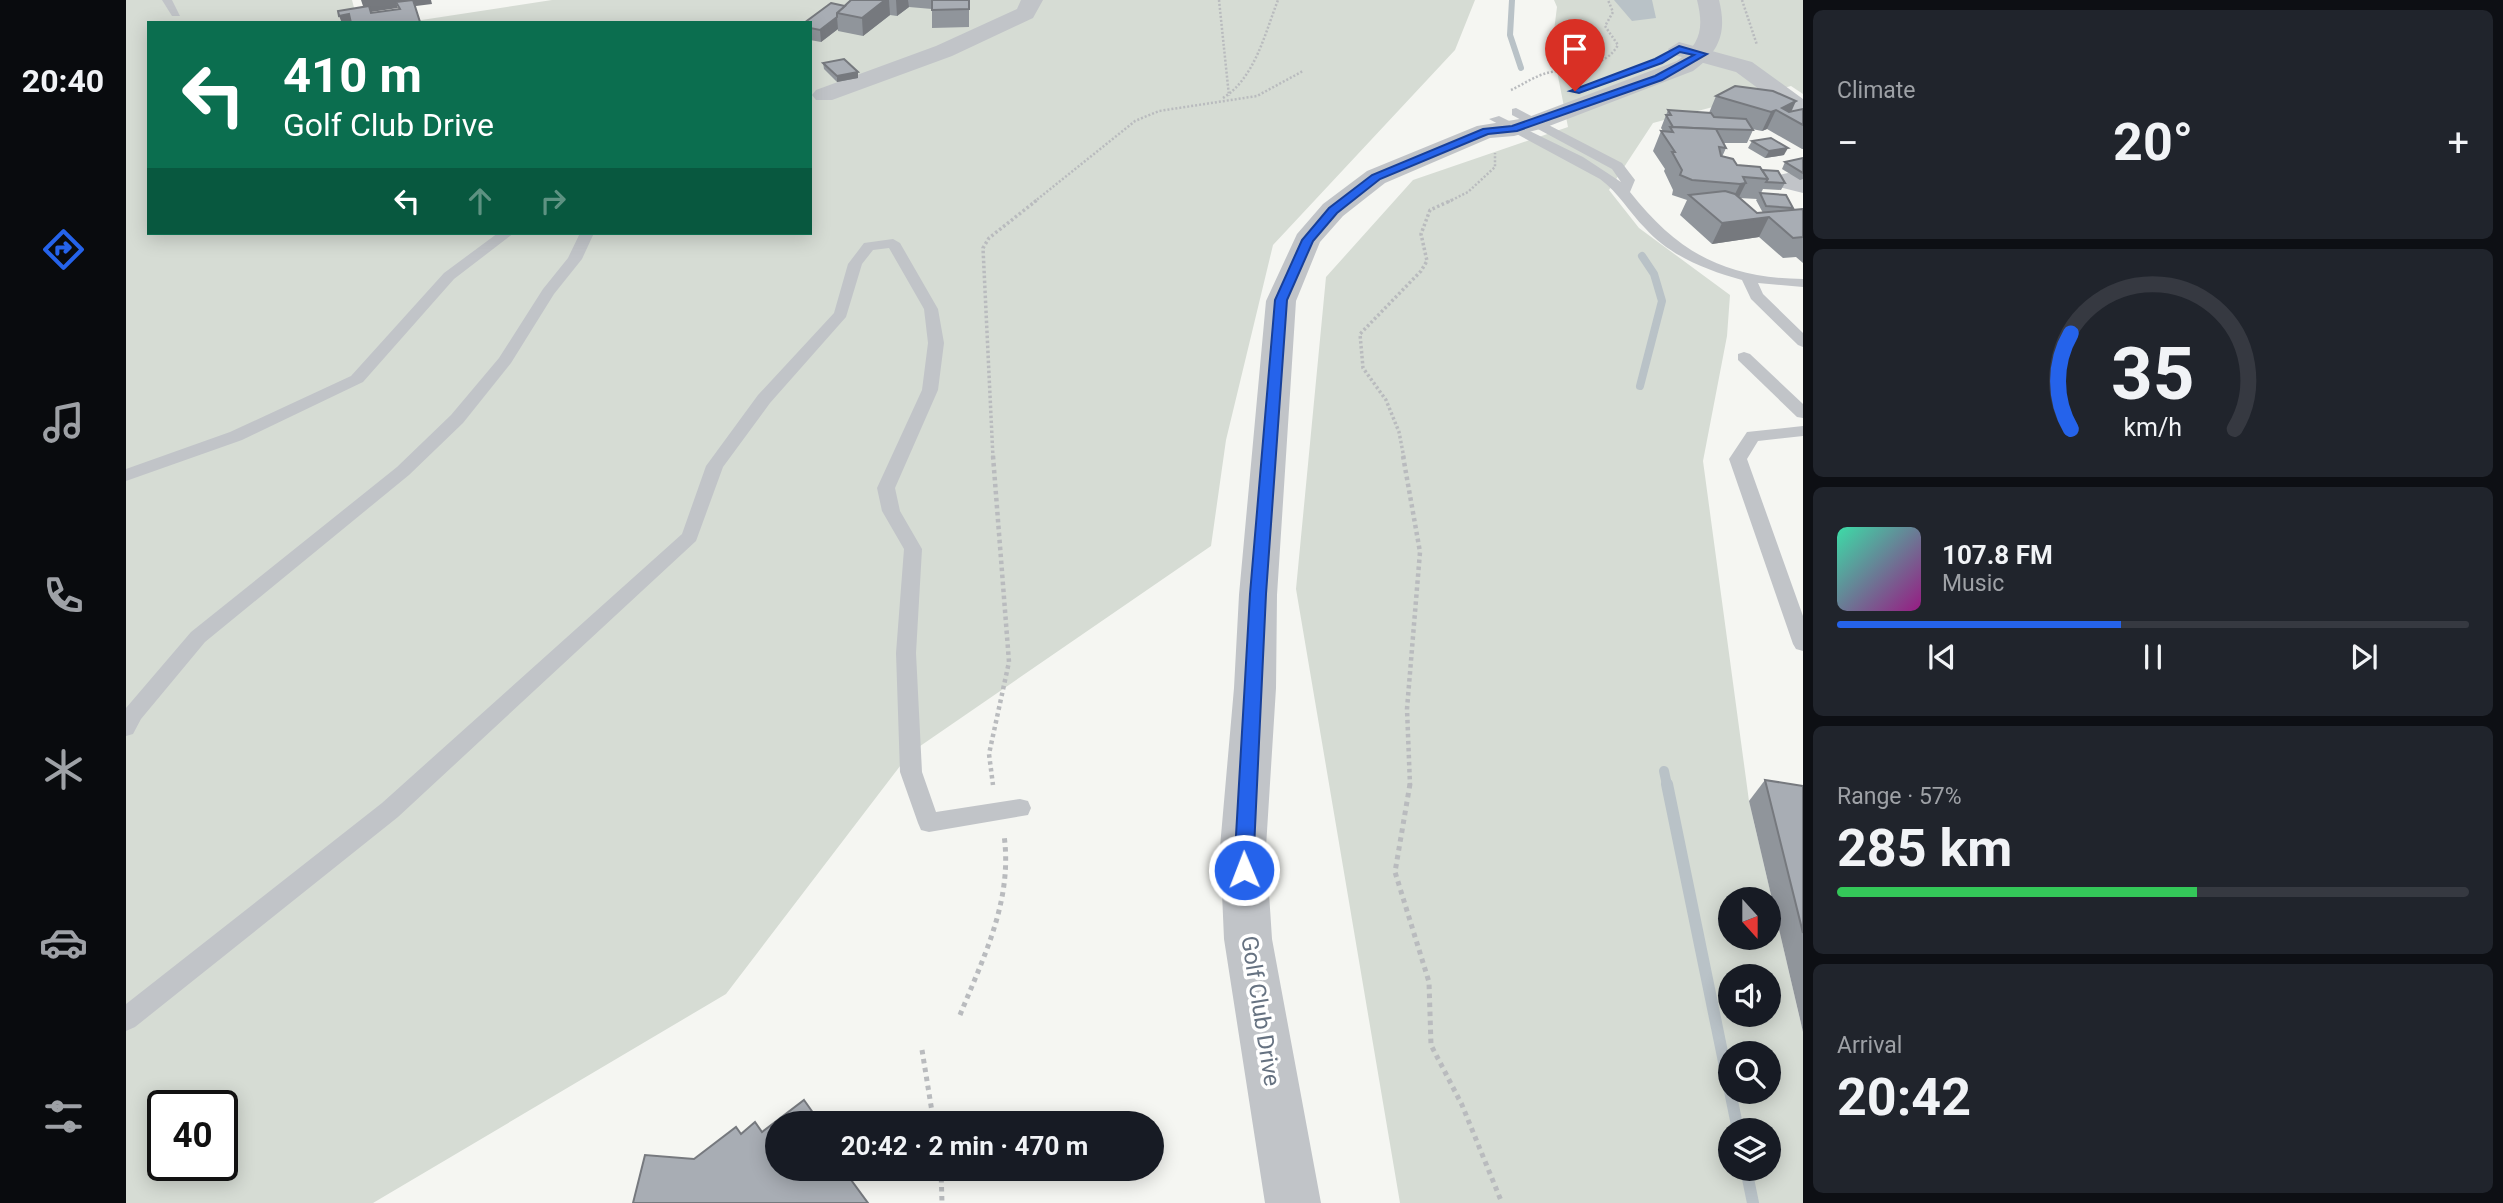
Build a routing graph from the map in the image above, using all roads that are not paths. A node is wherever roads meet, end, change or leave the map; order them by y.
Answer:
1 (167, 0) edge
2 (1032, 0) edge
3 (1686, 0) edge
4 (1708, 0) edge
5 (176, 13) dead end
6 (1679, 49) junction
7 (1703, 54) junction
8 (824, 95) dead end
9 (1803, 110) edge
10 (1509, 123) junction
11 (1625, 190) junction
12 (504, 235) edge
13 (586, 235) edge
14 (1747, 276) junction
15 (1802, 284) edge
16 (1803, 342) edge
17 (1744, 357) dead end
18 (1803, 413) edge
19 (1803, 431) edge
20 (126, 475) edge
21 (1803, 644) edge
22 (126, 727) edge
23 (1020, 808) dead end
24 (126, 1019) edge
25 (1293, 1203) edge

1 - 5 lane
2 - 8 street
3 - 6 street
4 - 7 street
6 - 7 street
6 - 10 street, Golf Club Drive
7 - 9 street
7 - 10 street, Golf Club Drive
10 - 11 lane
10 - 11 lane
10 - 25 street, Golf Club Drive
11 - 14 lane
12 - 20 lane
13 - 22 lane
14 - 15 lane
14 - 16 lane
17 - 18 lane
19 - 21 lane
23 - 24 lane

